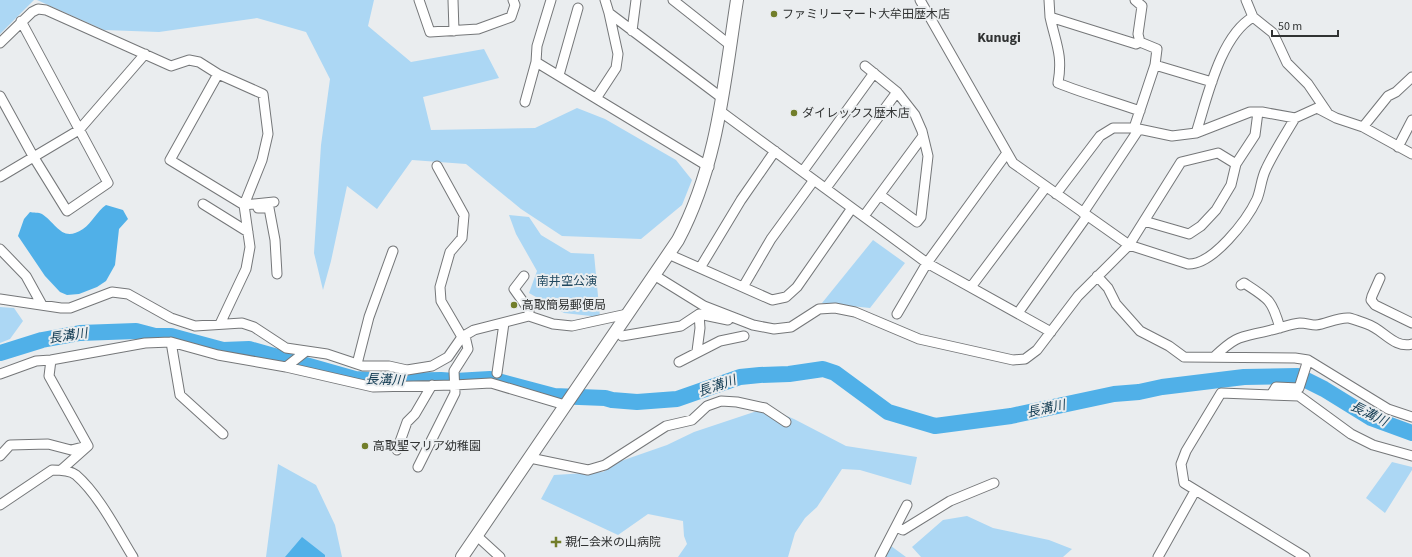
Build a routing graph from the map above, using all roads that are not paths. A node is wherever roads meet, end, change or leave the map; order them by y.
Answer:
1 (420, 0) edge
2 (453, 0) edge
3 (513, 0) edge
4 (551, 0) edge
5 (605, 0) edge
6 (636, 0) edge
7 (673, 0) edge
8 (737, 0) edge
9 (920, 0) edge
10 (1049, 0) edge
11 (1135, 0) edge
12 (1246, 0) edge
13 (578, 8) dead end
14 (609, 13) junction
15 (1050, 17) junction
16 (1253, 17) junction
17 (21, 21) junction
18 (632, 30) junction
19 (454, 31) junction
20 (1140, 42) junction
21 (0, 43) edge
22 (730, 45) junction
23 (145, 54) junction
24 (536, 62) junction
25 (865, 66) dead end
26 (1155, 66) junction
27 (874, 73) junction
28 (218, 74) junction
29 (559, 75) junction
30 (1412, 77) edge
31 (1212, 82) junction
32 (897, 92) junction
33 (0, 96) edge
34 (597, 97) junction
35 (722, 98) junction
36 (525, 102) dead end
37 (720, 111) junction
38 (1140, 112) junction
39 (1258, 112) junction
40 (1328, 114) junction
41 (1294, 118) junction
42 (1412, 120) edge
43 (1363, 127) junction
44 (1137, 129) junction
45 (79, 130) junction
46 (1196, 133) junction
47 (923, 136) junction
48 (1398, 147) junction
49 (775, 151) junction
50 (1006, 153) junction
51 (1412, 154) edge
52 (33, 156) junction
53 (1236, 164) junction
54 (437, 166) dead end
55 (709, 167) junction
56 (803, 171) junction
57 (0, 177) edge
58 (814, 180) junction
59 (1046, 187) junction
60 (826, 188) junction
61 (1056, 194) junction
62 (880, 195) junction
63 (274, 202) dead end
64 (203, 204) dead end
65 (244, 206) junction
66 (852, 208) junction
67 (1085, 214) junction
68 (864, 216) junction
69 (1144, 221) junction
70 (248, 232) junction
71 (1130, 245) junction
72 (0, 249) edge
73 (393, 251) dead end
74 (668, 254) junction
75 (927, 263) junction
76 (700, 268) junction
77 (277, 274) dead end
78 (654, 275) junction
79 (524, 276) dead end
80 (1097, 276) junction
81 (1380, 278) dead end
82 (1241, 285) dead end
83 (971, 287) junction
84 (743, 288) junction
85 (0, 299) edge
86 (42, 305) junction
87 (1018, 313) junction
88 (628, 314) junction
89 (699, 314) junction
90 (897, 314) dead end
91 (529, 316) junction
92 (504, 323) junction
93 (1412, 323) edge
94 (220, 324) junction
95 (753, 324) junction
96 (1280, 328) junction
97 (1051, 332) junction
98 (464, 336) junction
99 (622, 336) dead end
100 (744, 336) dead end
101 (171, 342) junction
102 (1412, 344) edge
103 (697, 351) junction
104 (305, 352) junction
105 (1214, 357) junction
106 (51, 360) junction
107 (679, 362) dead end
108 (1307, 363) junction
109 (357, 364) junction
110 (286, 367) junction
111 (497, 373) dead end
112 (0, 374) edge
113 (432, 385) junction
114 (454, 385) junction
115 (1271, 395) junction
116 (565, 405) junction
117 (1412, 417) edge
118 (786, 422) dead end
119 (223, 434) dead end
120 (88, 446) junction
121 (397, 450) dead end
122 (0, 456) edge
123 (1412, 456) edge
124 (530, 458) junction
125 (418, 467) dead end
126 (61, 470) junction
127 (994, 483) dead end
128 (1196, 491) junction
129 (0, 505) edge
130 (907, 505) dead end
131 (896, 527) junction
132 (477, 536) junction
133 (134, 557) edge
134 (462, 557) edge
135 (500, 557) edge
136 (880, 557) edge
137 (1158, 557) edge
138 (1306, 557) edge

1 - 19 street
2 - 19 street
3 - 19 street
4 - 24 street
5 - 14 street
6 - 18 street
7 - 22 street
8 - 22 street
9 - 50 street
10 - 15 street
11 - 20 street
12 - 16 street
13 - 29 street
14 - 18 street
14 - 34 street
15 - 20 street
15 - 38 street
16 - 31 street
16 - 40 street
17 - 21 street
17 - 23 street
17 - 45 street
18 - 35 street
20 - 26 street
22 - 35 street
23 - 28 street
23 - 45 street
24 - 29 street
24 - 36 street
25 - 27 street
26 - 31 street
26 - 38 street
27 - 32 street
27 - 56 street
28 - 65 street
28 - 65 street
29 - 34 street
30 - 43 street
31 - 46 street
32 - 47 street
32 - 60 street
33 - 52 street
34 - 55 street
35 - 37 street
37 - 49 street
37 - 55 street
38 - 44 street
39 - 41 street
39 - 46 street
39 - 53 street
40 - 41 street
40 - 43 street
41 - 71 street
42 - 48 street
43 - 48 street
44 - 46 street
44 - 61 street
44 - 67 street
45 - 52 street
45 - 52 street
47 - 62 street
47 - 62 street
48 - 51 street
49 - 56 street
49 - 76 street
50 - 59 street
50 - 75 street
52 - 57 street
53 - 69 street
53 - 69 street
54 - 98 street
55 - 74 street
56 - 58 street
58 - 60 street
58 - 84 street
59 - 61 street
59 - 83 street
60 - 66 street
61 - 67 street
62 - 68 street
63 - 65 street
64 - 70 street
65 - 70 street
65 - 77 street
66 - 68 street
66 - 84 street
67 - 71 street
67 - 87 street
68 - 75 street
69 - 71 street
70 - 94 street
71 - 80 street
72 - 86 street
73 - 109 street
74 - 76 street
74 - 78 street
75 - 83 street
75 - 90 street
76 - 84 street
78 - 88 street
78 - 95 street
79 - 91 street
80 - 97 street
80 - 105 street
81 - 93 street
82 - 96 street
83 - 87 street
85 - 86 street
86 - 94 street
87 - 97 street
88 - 91 street
88 - 116 street
89 - 95 street
89 - 99 street
89 - 103 street
91 - 92 street
92 - 98 street
92 - 111 street
94 - 104 street
95 - 97 street
96 - 102 street
96 - 105 street
98 - 109 street
98 - 114 street
100 - 103 street
101 - 106 street
101 - 110 street
101 - 119 street
103 - 107 street
104 - 109 street
104 - 110 street
105 - 108 street
106 - 112 street
106 - 120 street
108 - 115 street
108 - 117 street
110 - 113 street
113 - 114 street
113 - 121 street
114 - 116 street
114 - 125 street
115 - 123 street
115 - 128 street
116 - 124 street
118 - 124 street
120 - 122 street
120 - 126 street
124 - 132 street
126 - 129 street
126 - 133 street
127 - 131 street
128 - 137 street
128 - 138 street
130 - 131 street
131 - 136 street
132 - 134 street
132 - 135 street

